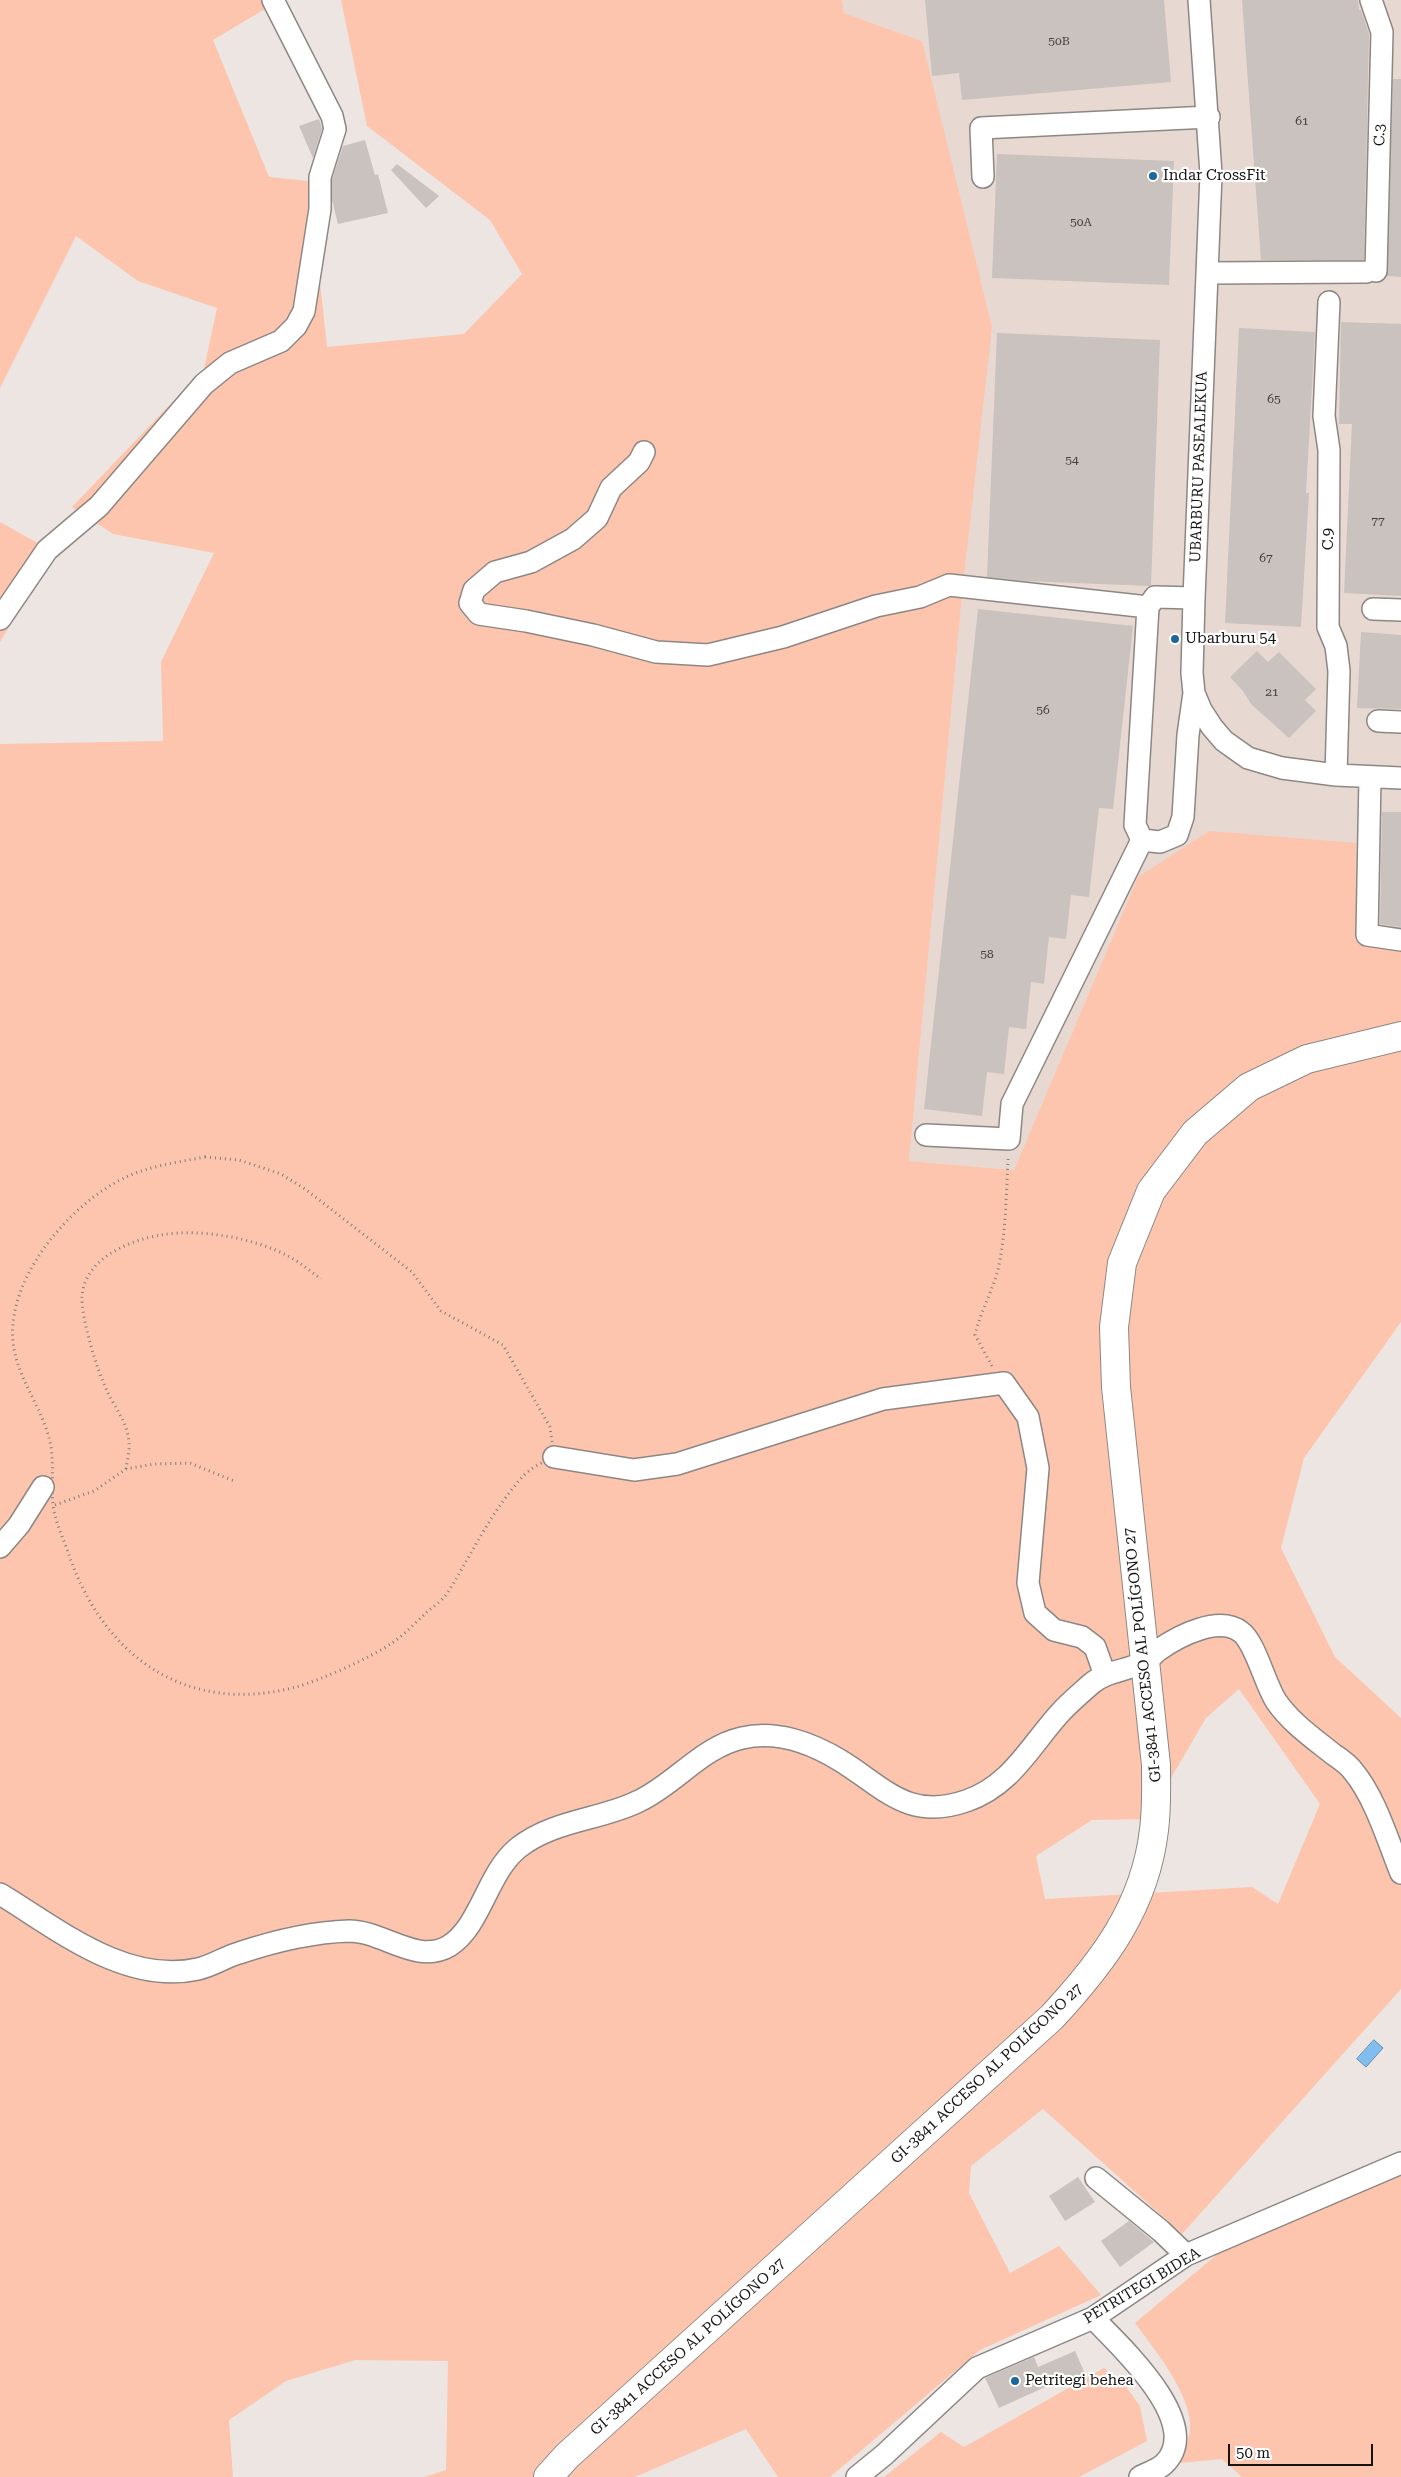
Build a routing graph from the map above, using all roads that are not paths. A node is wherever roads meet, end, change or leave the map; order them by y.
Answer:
1 (273, 0) edge
2 (1199, 0) edge
3 (1371, 0) edge
4 (1208, 117) junction
5 (983, 177) dead end
6 (1207, 273) junction
7 (1329, 302) dead end
8 (644, 452) dead end
9 (1194, 598) junction
10 (1148, 607) junction
11 (1373, 609) dead end
12 (1401, 610) edge
13 (0, 619) edge
14 (1194, 693) junction
15 (1378, 721) dead end
16 (1401, 722) edge
17 (1336, 775) junction
18 (1370, 777) junction
19 (1401, 778) edge
20 (1142, 840) junction
21 (1401, 940) edge
22 (1401, 1036) edge
23 (926, 1135) dead end
24 (554, 1457) road end
25 (43, 1487) dead end
26 (0, 1547) edge
27 (1145, 1662) junction
28 (1105, 1674) junction
29 (1401, 1873) edge
30 (0, 1894) edge
31 (1401, 2163) edge
32 (1096, 2178) dead end
33 (1186, 2255) junction
34 (1093, 2318) junction
35 (548, 2477) edge
36 (856, 2477) edge
37 (1140, 2477) edge

1 - 13 street
2 - 4 street, UBARBURU PASEALEKUA
3 - 6 street, C.3
4 - 5 street
4 - 6 street, UBARBURU PASEALEKUA
6 - 9 street, UBARBURU PASEALEKUA
7 - 17 street, C.9
8 - 10 street
9 - 10 street
9 - 14 street, UBARBURU PASEALEKUA
10 - 20 street
11 - 12 street
14 - 17 street, UBARBURU PASEALEKUA
14 - 20 street
15 - 16 street
17 - 18 street, UBARBURU PASEALEKUA
18 - 19 street, UBARBURU PASEALEKUA
18 - 21 street
20 - 23 street
22 - 27 main road, GI-3841 ACCESO AL POLÍGONO 27
24 - 28 street
25 - 26 street
27 - 28 street
27 - 29 street
27 - 35 main road, GI-3841 ACCESO AL POLÍGONO 27
28 - 30 street
31 - 33 street, PETRITEGI BIDEA
32 - 33 street
33 - 34 street, PETRITEGI BIDEA
34 - 36 street, PETRITEGI BIDEA
34 - 37 street

